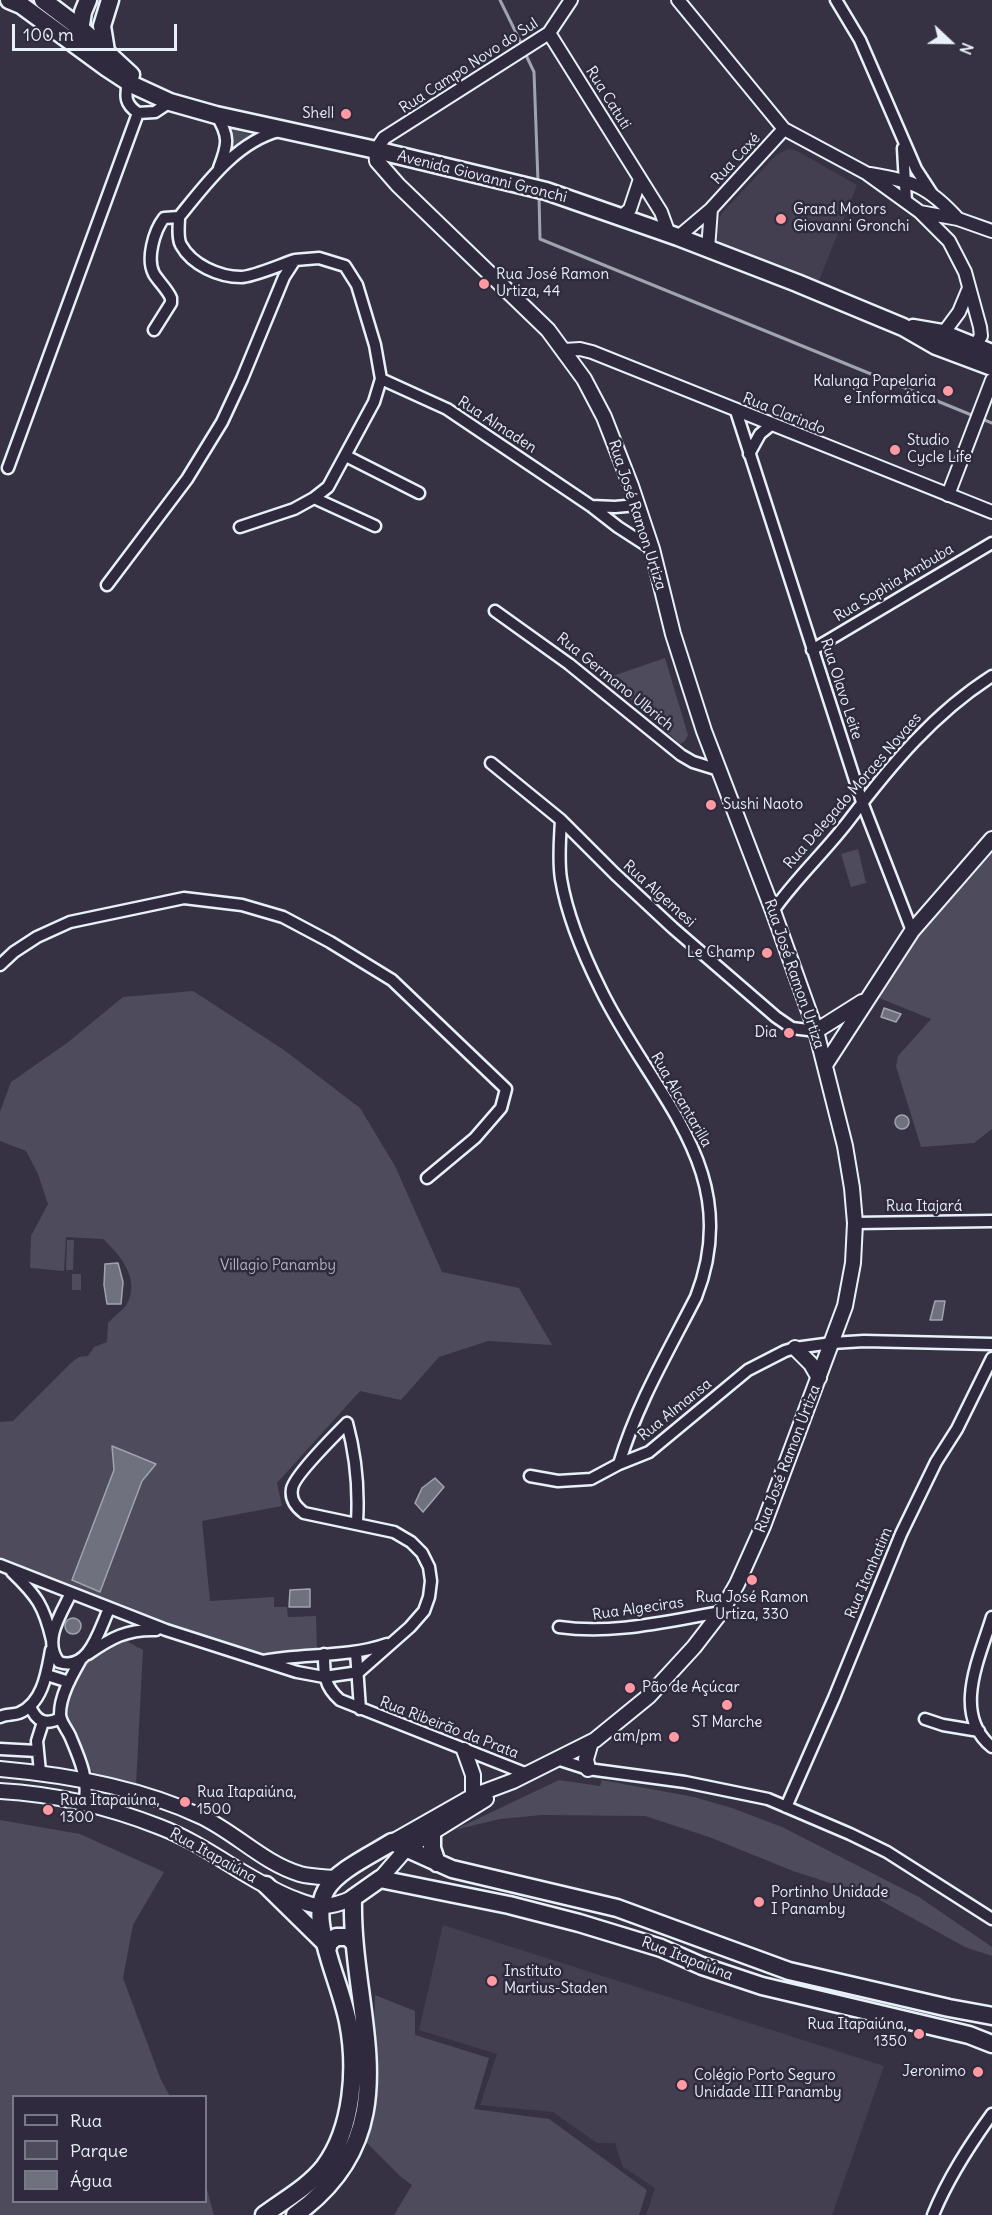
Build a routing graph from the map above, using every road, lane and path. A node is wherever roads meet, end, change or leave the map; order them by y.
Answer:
1 (9, 0) edge
2 (43, 0) edge
3 (88, 0) edge
4 (110, 0) edge
5 (571, 0) edge
6 (678, 0) edge
7 (836, 0) edge
8 (80, 28) junction
9 (549, 33) junction
10 (106, 51) junction
11 (83, 52) junction
12 (128, 82) junction
13 (153, 93) junction
14 (170, 102) junction
15 (138, 113) junction
16 (216, 115) junction
17 (784, 129) junction
18 (282, 130) junction
19 (903, 139) junction
20 (376, 150) junction
21 (219, 169) junction
22 (866, 173) junction
23 (640, 179) junction
24 (906, 180) junction
25 (932, 192) junction
26 (906, 202) junction
27 (711, 209) junction
28 (920, 212) junction
29 (179, 217) junction
30 (621, 217) junction
31 (952, 218) junction
32 (992, 231) edge
33 (673, 236) junction
34 (949, 241) junction
35 (708, 249) junction
36 (295, 260) junction
37 (969, 286) junction
38 (154, 330) dead end
39 (939, 340) junction
40 (564, 350) junction
41 (969, 351) junction
42 (992, 353) edge
43 (992, 367) edge
44 (381, 379) junction
45 (992, 380) edge
46 (736, 411) junction
47 (771, 425) junction
48 (749, 454) junction
49 (346, 456) junction
50 (8, 468) dead end
51 (419, 493) dead end
52 (948, 495) junction
53 (314, 498) junction
54 (637, 505) junction
55 (591, 506) junction
56 (992, 512) edge
57 (375, 526) dead end
58 (240, 527) dead end
59 (992, 543) edge
60 (652, 549) junction
61 (107, 585) dead end
62 (495, 611) dead end
63 (812, 650) junction
64 (992, 676) edge
65 (490, 763) dead end
66 (719, 770) junction
67 (862, 802) junction
68 (561, 820) junction
69 (992, 839) edge
70 (773, 910) junction
71 (912, 931) junction
72 (0, 965) edge
73 (866, 1000) junction
74 (816, 1031) junction
75 (825, 1065) junction
76 (427, 1178) dead end
77 (992, 1221) edge
78 (855, 1223) junction
79 (832, 1343) junction
80 (992, 1344) edge
81 (795, 1348) junction
82 (992, 1358) edge
83 (819, 1378) junction
84 (619, 1464) junction
85 (530, 1476) dead end
86 (357, 1522) junction
87 (4, 1566) edge
88 (71, 1593) junction
89 (109, 1609) junction
90 (721, 1612) junction
91 (992, 1617) edge
92 (559, 1627) dead end
93 (166, 1630) junction
94 (390, 1643) junction
95 (52, 1645) junction
96 (356, 1652) junction
97 (324, 1654) junction
98 (84, 1658) junction
99 (263, 1661) junction
100 (359, 1672) junction
101 (47, 1675) junction
102 (324, 1677) junction
103 (69, 1682) junction
104 (30, 1706) junction
105 (360, 1709) junction
106 (0, 1717) edge
107 (60, 1718) junction
108 (925, 1719) dead end
109 (41, 1727) junction
110 (979, 1731) junction
111 (591, 1742) junction
112 (992, 1747) edge
113 (0, 1749) edge
114 (464, 1750) junction
115 (38, 1751) junction
116 (557, 1759) junction
117 (588, 1768) junction
118 (0, 1769) edge
119 (40, 1772) junction
120 (527, 1774) junction
121 (86, 1781) junction
122 (513, 1781) junction
123 (0, 1791) edge
124 (473, 1797) junction
125 (84, 1804) junction
126 (786, 1807) junction
127 (432, 1834) junction
128 (399, 1845) junction
129 (437, 1863) junction
130 (336, 1878) junction
131 (380, 1879) junction
132 (508, 1882) junction
133 (266, 1885) junction
134 (354, 1898) junction
135 (509, 1905) junction
136 (321, 1906) junction
137 (992, 1919) edge
138 (354, 1943) junction
139 (326, 1946) junction
140 (862, 1989) junction
141 (839, 2005) junction
142 (992, 2016) edge
143 (969, 2035) junction
144 (992, 2037) edge
145 (992, 2044) edge
146 (992, 2114) edge
147 (264, 2215) edge
148 (295, 2215) edge
149 (933, 2215) edge

1 - 11 main road, Avenida Giovanni Gronchi
2 - 8 main road, Avenida Giovanni Gronchi
3 - 8 main road
4 - 10 main road
5 - 9 street, Rua Campo Novo do Sul
6 - 17 street
7 - 19 street
8 - 10 main road, Avenida Giovanni Gronchi
8 - 11 main road
9 - 20 street, Rua Campo Novo do Sul
9 - 23 street, Rua Catuti
10 - 13 main road, Avenida Giovanni Gronchi
11 - 12 main road, Avenida Giovanni Gronchi
12 - 13 main road, Avenida Giovanni Gronchi
12 - 15 street
13 - 14 main road, Avenida Giovanni Gronchi
14 - 15 street
14 - 16 main road, Avenida Giovanni Gronchi
15 - 50 street
16 - 18 main road, Avenida Giovanni Gronchi
16 - 21 street
17 - 22 street
17 - 27 street, Rua Caxé
18 - 20 main road, Avenida Giovanni Gronchi
18 - 21 street
19 - 24 street
19 - 25 street
20 - 30 main road, Avenida Giovanni Gronchi
20 - 40 main road, Rua José Ramon Urtiza
21 - 29 street
22 - 24 street
22 - 26 street
23 - 30 street
23 - 33 street, Rua Catuti
24 - 25 street
24 - 26 street
25 - 31 street
26 - 28 street
27 - 33 street, Rua Caxé
27 - 35 street
28 - 31 street
28 - 34 street
29 - 36 street
29 - 38 street
30 - 33 main road, Avenida Giovanni Gronchi
31 - 32 street
31 - 34 street
33 - 35 main road, Avenida Giovanni Gronchi
34 - 37 street
35 - 39 main road, Avenida Giovanni Gronchi
36 - 44 street
36 - 61 street
37 - 39 street
37 - 41 street
39 - 41 main road, Avenida Giovanni Gronchi
40 - 46 street, Rua Clarindo
40 - 54 main road, Rua José Ramon Urtiza
41 - 42 main road, Avenida Giovanni Gronchi
41 - 43 main road, Avenida Giovanni Gronchi
44 - 49 street
44 - 55 street, Rua Almaden
45 - 52 street
46 - 47 street, Rua Clarindo
46 - 48 street, Rua Olavo Leite
47 - 48 street
47 - 52 street, Rua Clarindo
48 - 63 street, Rua Olavo Leite
49 - 51 street
49 - 53 street
52 - 56 street, Rua Clarindo
53 - 57 street
53 - 58 street
54 - 55 street
54 - 60 main road, Rua José Ramon Urtiza
55 - 60 street, Rua Almaden
59 - 63 street, Rua Sophia Ambuba
60 - 66 main road, Rua José Ramon Urtiza
62 - 66 street, Rua Germano Ulbrich
63 - 67 street, Rua Olavo Leite
64 - 67 street, Rua Delegado Moraes Novaes
65 - 68 street, Rua Algemesi
66 - 70 main road, Rua José Ramon Urtiza
67 - 70 street, Rua Delegado Moraes Novaes
67 - 71 street, Rua Olavo Leite
68 - 74 street, Rua Algemesi
68 - 84 street, Rua Alcantarilla
69 - 71 main road
70 - 74 main road, Rua José Ramon Urtiza
71 - 73 main road
72 - 76 street
73 - 74 main road
73 - 75 main road
74 - 75 main road, Rua José Ramon Urtiza
75 - 78 main road, Rua José Ramon Urtiza
77 - 78 street, Rua Itajará
78 - 79 main road, Rua José Ramon Urtiza
79 - 80 street, Rua Almansa
79 - 81 street, Rua Almansa
79 - 83 main road, Rua José Ramon Urtiza
81 - 83 main road
81 - 84 street, Rua Almansa
82 - 126 street, Rua Itanhatim
83 - 90 main road, Rua José Ramon Urtiza
84 - 85 street, Rua Almansa
86 - 86 street
86 - 94 street
87 - 88 street
87 - 95 street
88 - 89 street
88 - 95 street
89 - 93 street
89 - 98 street
90 - 92 street, Rua Algeciras
90 - 111 main road, Rua José Ramon Urtiza
91 - 110 street
93 - 98 street
93 - 99 street
94 - 96 street
94 - 100 street
95 - 98 street
95 - 101 street
96 - 97 street
96 - 100 street, Rua Ribeirão da Prata
97 - 99 street
97 - 102 street
98 - 103 street
99 - 102 street
100 - 102 street
100 - 105 street, Rua Ribeirão da Prata
101 - 103 street
101 - 104 street
102 - 105 street, Rua Ribeirão da Prata
103 - 107 street
104 - 106 street
104 - 109 street
105 - 114 street, Rua Ribeirão da Prata
107 - 109 street
107 - 121 street
108 - 110 street
109 - 115 street
110 - 112 street
111 - 116 main road, Rua José Ramon Urtiza
111 - 117 main road
113 - 115 street
114 - 120 street, Rua Ribeirão da Prata
114 - 124 main road
115 - 119 street
116 - 117 street
116 - 120 main road, Rua José Ramon Urtiza
117 - 126 street
118 - 119 main road, Rua Itapaiúna
119 - 121 main road, Rua Itapaiúna
120 - 122 main road, Rua José Ramon Urtiza
121 - 125 street
121 - 130 main road, Rua Itapaiúna
122 - 124 main road, Rua José Ramon Urtiza
122 - 127 main road, Rua José Ramon Urtiza
123 - 125 main road, Rua Itapaiúna
124 - 128 main road, Rua José Ramon Urtiza
125 - 133 main road, Rua Itapaiúna
126 - 137 street
127 - 128 main road, Rua José Ramon Urtiza
127 - 129 main road
128 - 129 main road, Rua Itapaiúna
128 - 130 main road, Rua José Ramon Urtiza
128 - 131 main road, Rua José Ramon Urtiza
129 - 132 main road, Rua Itapaiúna
130 - 136 main road
131 - 134 main road
131 - 135 main road, Rua Itapaiúna
132 - 135 main road
132 - 140 main road, Rua Itapaiúna
133 - 136 main road, Rua Itapaiúna
133 - 139 main road
134 - 136 main road
134 - 138 main road
135 - 141 main road, Rua Itapaiúna
136 - 139 main road
138 - 139 main road
138 - 148 main road
139 - 147 main road
140 - 141 main road
140 - 142 main road, Rua Itapaiúna
141 - 143 main road, Rua Itapaiúna
143 - 144 main road
143 - 145 main road, Rua Itapaiúna
146 - 149 street

